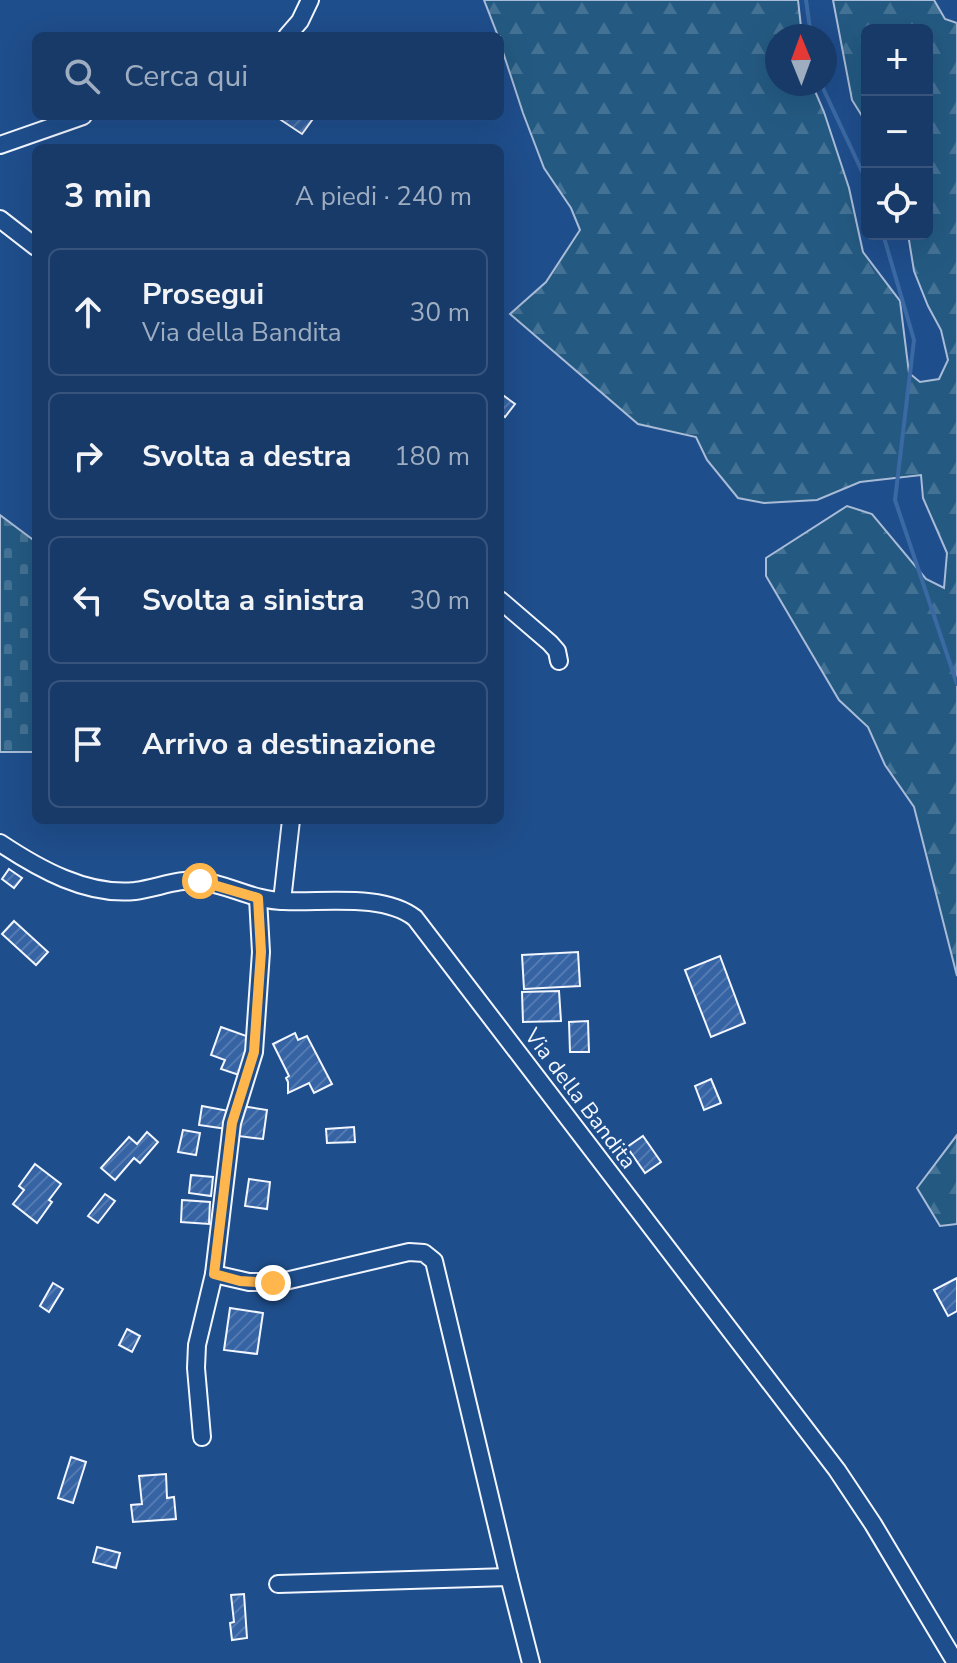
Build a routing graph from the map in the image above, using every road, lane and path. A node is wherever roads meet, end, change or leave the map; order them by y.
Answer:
1 (310, 0) edge
2 (290, 32) edge
3 (72, 120) edge
4 (0, 145) edge
5 (0, 219) edge
6 (32, 244) edge
7 (504, 603) edge
8 (559, 661) dead end
9 (291, 824) edge
10 (0, 843) edge
11 (258, 898) junction
12 (282, 901) junction
13 (214, 1274) junction
14 (202, 1437) dead end
15 (509, 1577) junction
16 (278, 1584) dead end
17 (531, 1663) edge
18 (956, 1663) edge

1 - 2 street
3 - 4 street
5 - 6 street
7 - 8 street
9 - 12 street
10 - 11 street, Via della Bandita
11 - 12 street, Via della Bandita
11 - 13 street
12 - 18 street, Via della Bandita
13 - 14 street
13 - 15 street
15 - 16 street
15 - 17 street

